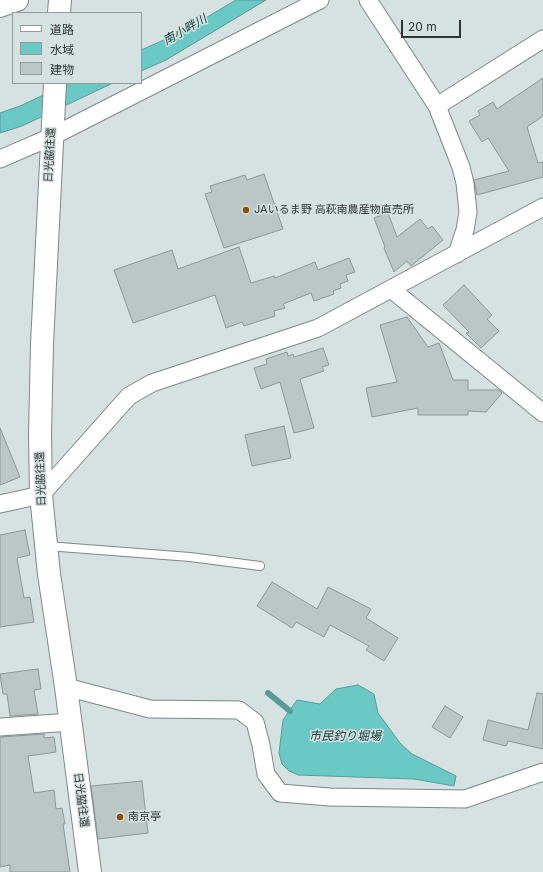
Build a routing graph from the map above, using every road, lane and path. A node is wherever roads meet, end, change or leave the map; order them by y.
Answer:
1 (17, 0) edge
2 (60, 0) edge
3 (320, 0) edge
4 (368, 0) edge
5 (0, 6) edge
6 (59, 12) edge
7 (543, 39) edge
8 (55, 84) edge
9 (437, 106) junction
10 (52, 129) junction
11 (0, 159) edge
12 (543, 207) edge
13 (457, 254) junction
14 (391, 289) junction
15 (543, 413) edge
16 (41, 495) junction
17 (0, 504) edge
18 (46, 546) junction
19 (260, 566) dead end
20 (66, 687) junction
21 (71, 722) junction
22 (0, 727) edge
23 (543, 772) edge
24 (90, 872) edge

1 - 5 highway
2 - 6 highway
3 - 10 street
4 - 9 street
7 - 9 street
8 - 10 highway, 日光脇往還
9 - 13 street
10 - 11 street
10 - 16 highway, 日光脇往還
12 - 13 street
13 - 14 street
14 - 15 street
14 - 16 street
16 - 17 street
16 - 18 highway, 日光脇往還
18 - 19 lane
18 - 20 highway, 日光脇往還
20 - 21 highway, 日光脇往還
20 - 23 street
21 - 22 street
21 - 24 highway, 日光脇往還

